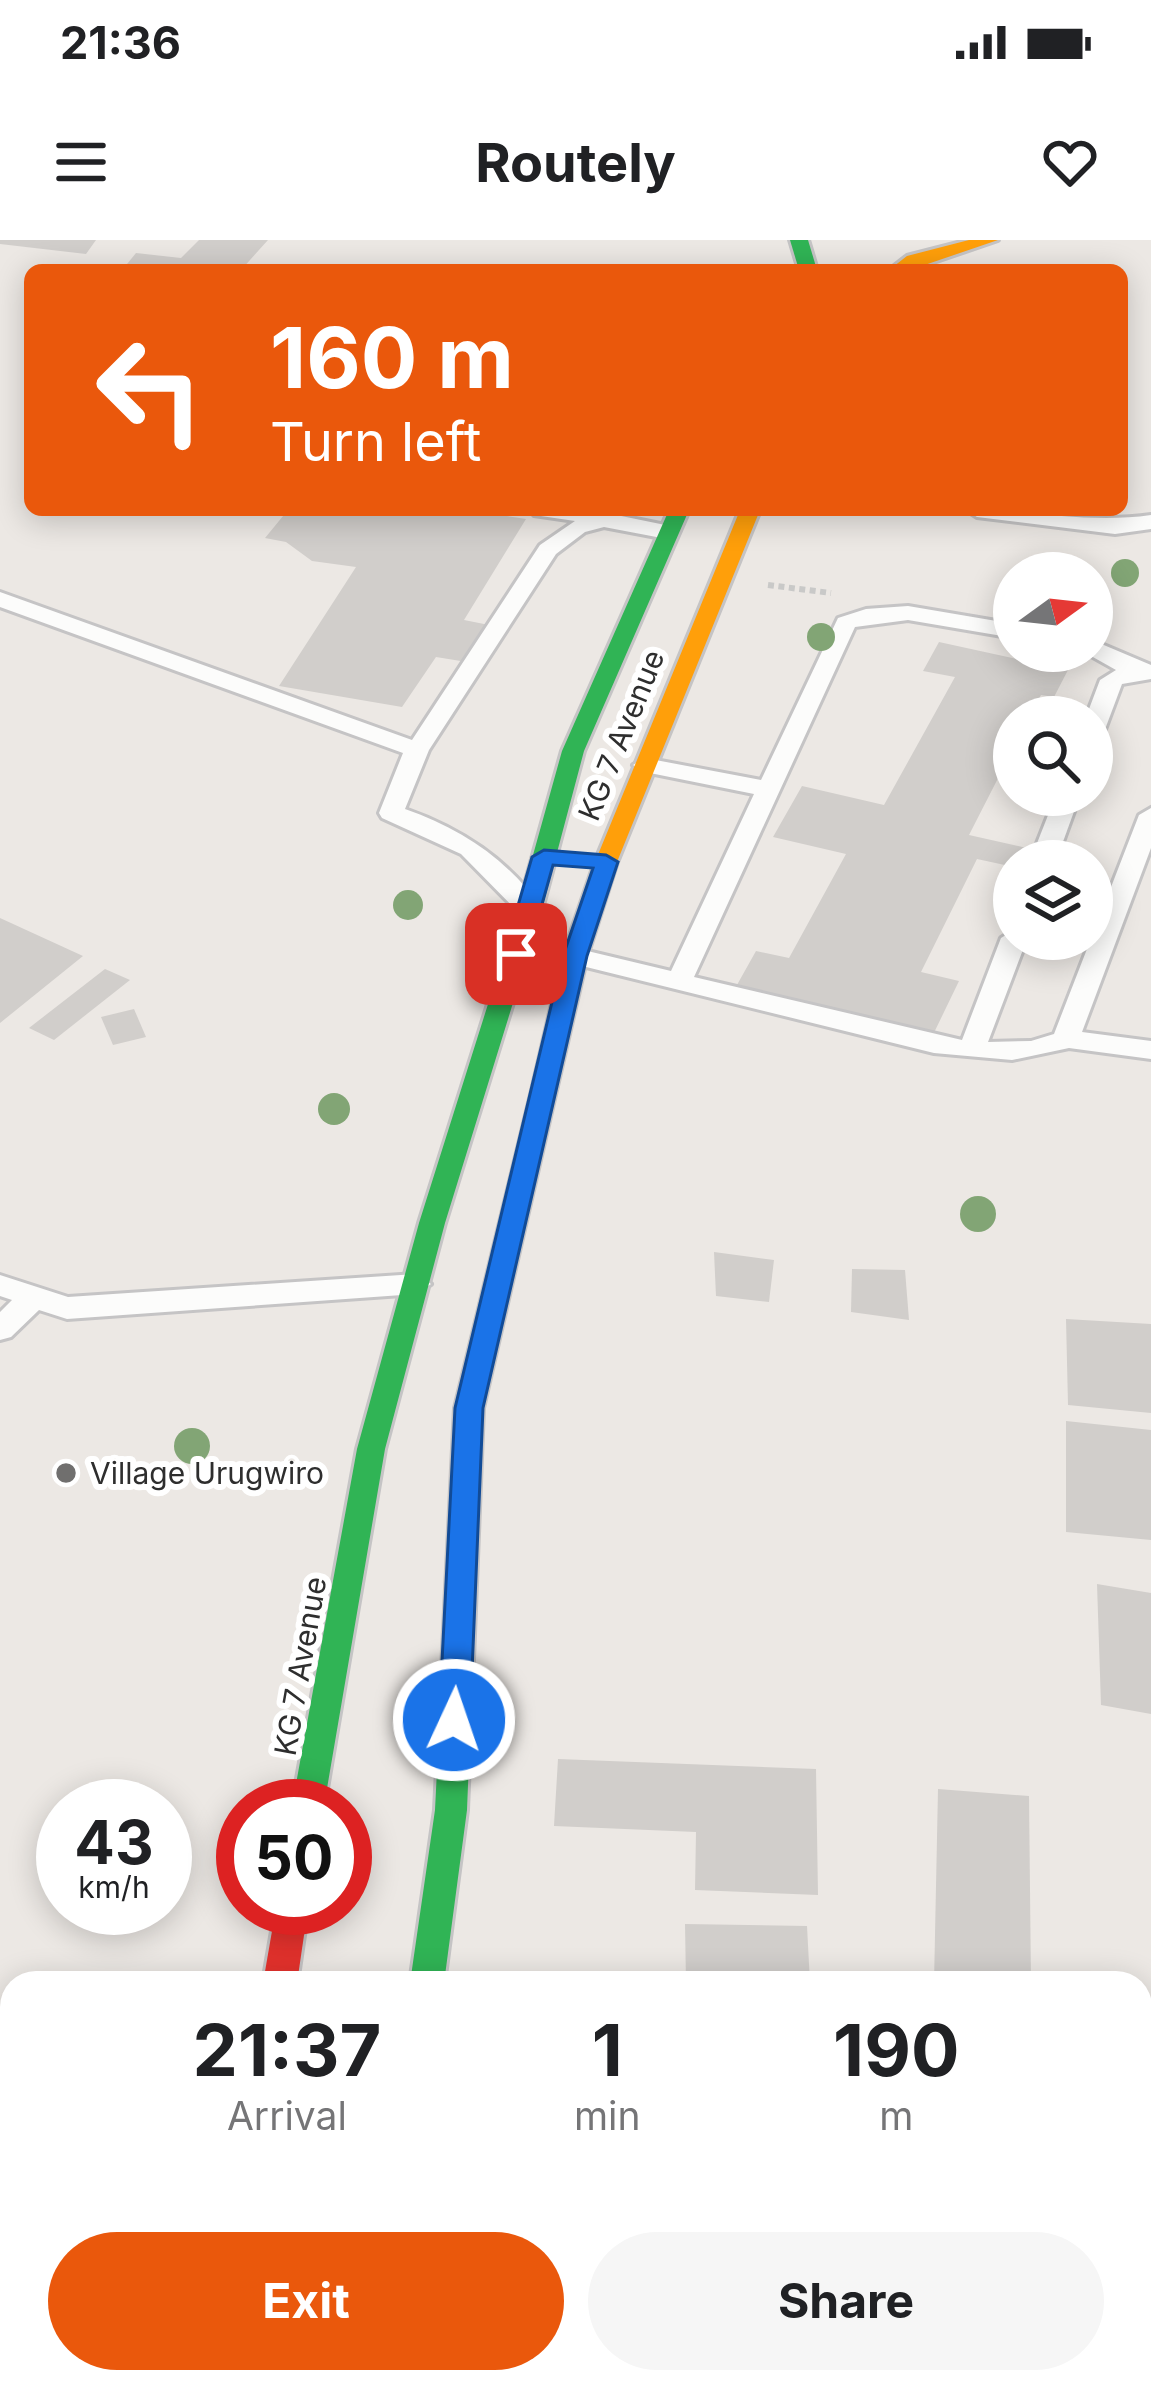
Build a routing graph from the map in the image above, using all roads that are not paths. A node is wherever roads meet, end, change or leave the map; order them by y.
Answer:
1 (959, 240) edge
2 (989, 240) edge
3 (885, 241) edge
4 (907, 264) edge
5 (586, 516) edge
6 (748, 516) edge
7 (1026, 516) edge
8 (601, 518) junction
9 (673, 521) edge
10 (1151, 522) edge
11 (0, 599) edge
12 (993, 627) edge
13 (1113, 657) edge
14 (1143, 671) edge
15 (1106, 696) edge
16 (417, 750) junction
17 (645, 765) junction
18 (768, 789) junction
19 (1151, 815) edge
20 (575, 860) junction
21 (530, 909) junction
22 (575, 956) junction
23 (1006, 960) edge
24 (678, 984) junction
25 (1066, 1039) junction
26 (972, 1049) junction
27 (1151, 1050) edge
28 (416, 1284) junction
29 (0, 1285) edge
30 (32, 1299) junction
31 (0, 1329) edge
32 (313, 1779) edge
33 (288, 1935) edge
34 (282, 1971) edge
35 (429, 1971) edge

1 - 3 main road
2 - 4 main road
5 - 8 lane
6 - 17 main road, KG 7 Avenue
7 - 10 lane
8 - 9 lane
8 - 16 lane
9 - 20 main road, KG 7 Avenue
11 - 16 lane
12 - 18 lane
13 - 14 lane
14 - 15 lane
16 - 21 lane
17 - 18 lane
17 - 20 main road, KG 7 Avenue
18 - 24 lane
19 - 25 lane
20 - 21 main road, KG 7 Avenue
20 - 22 main road, KG 7 Avenue
21 - 28 main road, KG 7 Avenue
22 - 24 lane
22 - 35 main road, KG 7 Avenue
23 - 26 lane
24 - 26 lane
25 - 26 lane
25 - 27 lane
28 - 30 lane
28 - 32 main road, KG 7 Avenue
29 - 30 lane
30 - 31 lane
33 - 34 main road

